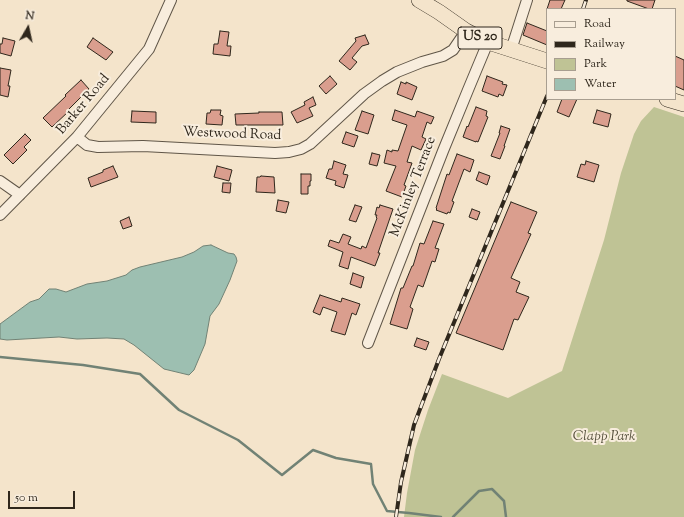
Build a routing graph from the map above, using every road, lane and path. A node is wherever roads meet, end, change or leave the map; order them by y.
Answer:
1 (171, 0) edge
2 (419, 0) edge
3 (527, 0) edge
4 (466, 31) junction
5 (488, 42) junction
6 (511, 50) junction
7 (546, 62) edge
8 (670, 100) edge
9 (684, 104) edge
10 (77, 137) junction
11 (0, 181) edge
12 (20, 195) junction
13 (0, 215) edge
14 (368, 343) dead end

1 - 10 street, Barker Road
2 - 4 highway, US 20
3 - 6 street
4 - 5 highway, US 20
4 - 10 street, Westwood Road
5 - 6 highway, US 20
5 - 14 street, McKinley Terrace
6 - 7 highway, US 20
8 - 9 highway
10 - 12 street, Barker Road
11 - 12 street
12 - 13 street, Barker Road

